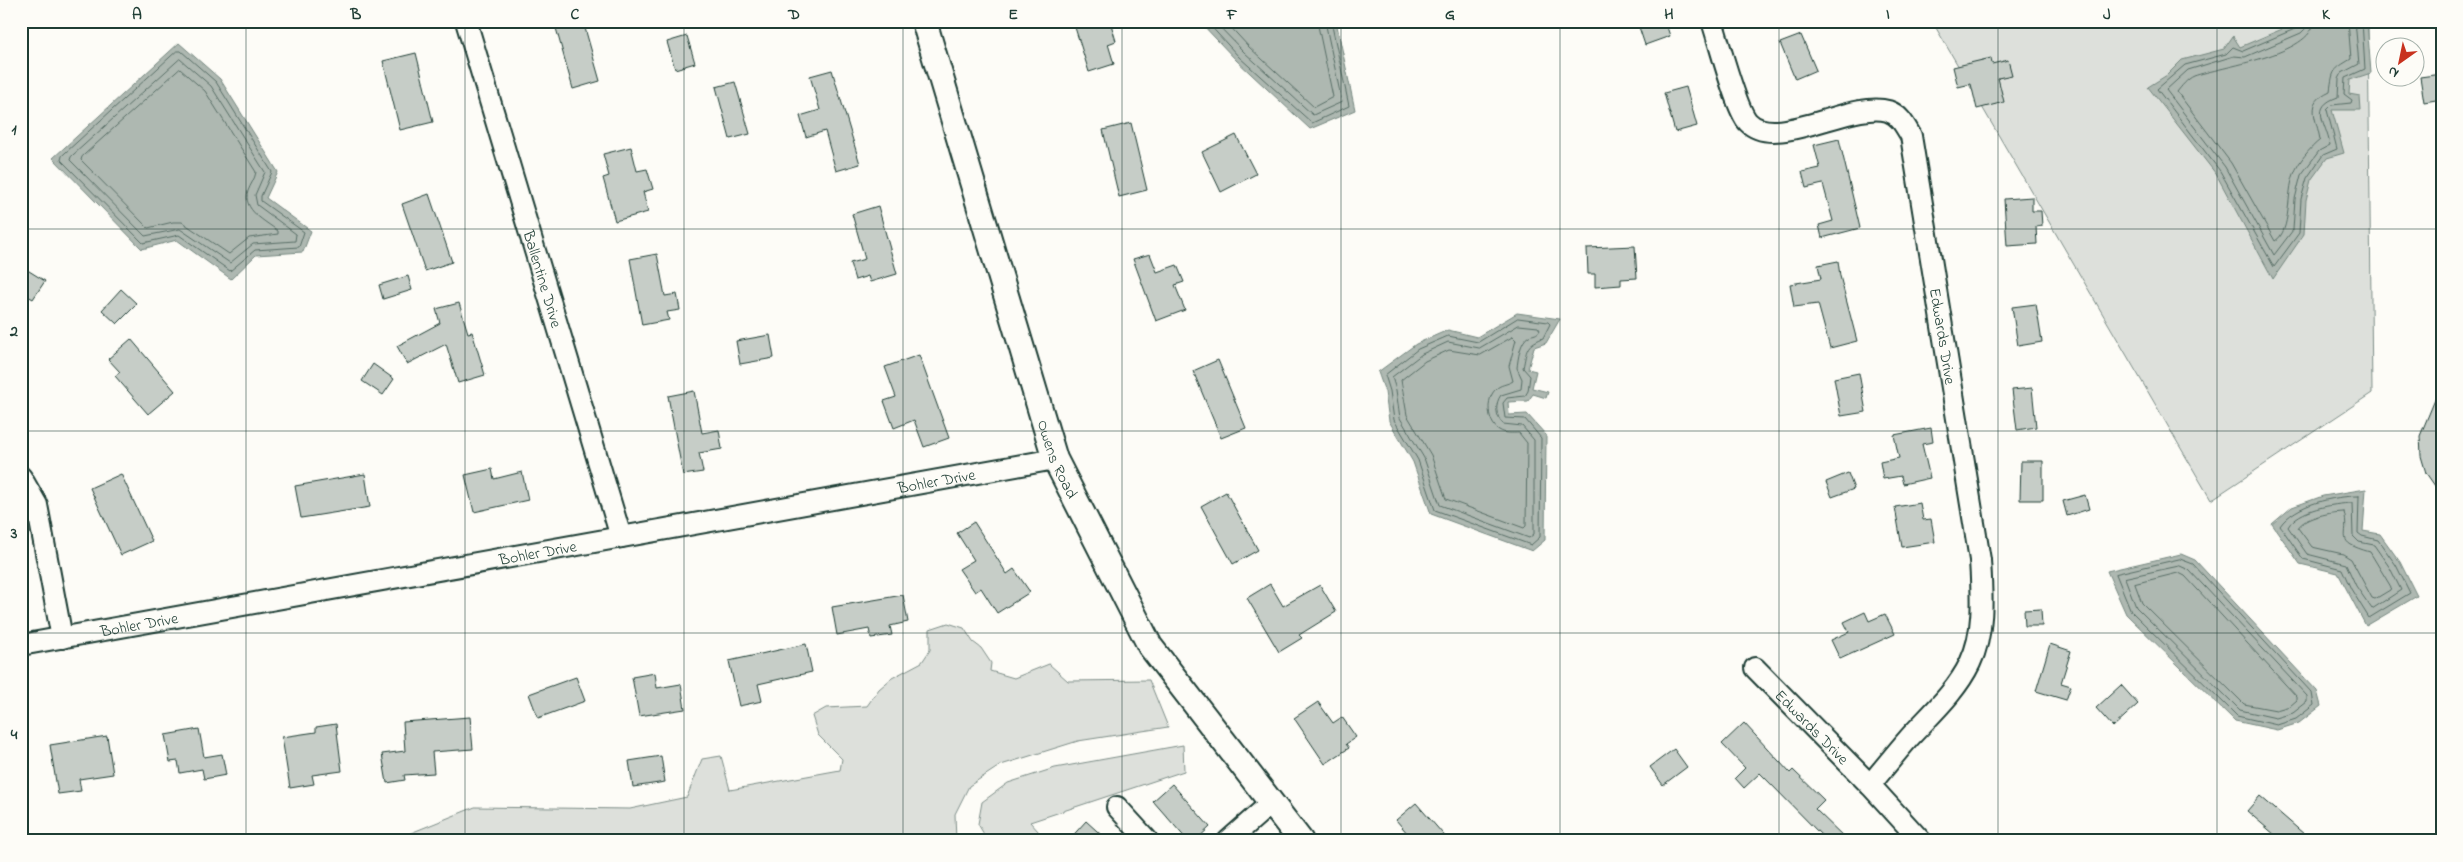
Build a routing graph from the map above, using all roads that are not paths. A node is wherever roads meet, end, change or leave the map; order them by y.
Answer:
1 (466, 21) edge
2 (924, 21) edge
3 (1712, 21) edge
4 (1055, 459) junction
5 (21, 477) edge
6 (621, 537) junction
7 (62, 638) junction
8 (21, 645) edge
9 (1755, 668) dead end
10 (1870, 785) junction
11 (1271, 803) junction
12 (1117, 807) dead end
13 (1148, 841) edge
14 (1228, 841) edge
15 (1301, 841) edge
16 (1921, 841) edge

1 - 6 street, Ballentine Drive
2 - 4 street, Owens Road
3 - 10 street, Edwards Drive
4 - 6 street, Bohler Drive
4 - 11 street, Owens Road
5 - 7 street
6 - 7 street, Bohler Drive
7 - 8 street, Bohler Drive
9 - 10 street, Edwards Drive
10 - 16 street, Edwards Drive
11 - 14 street
11 - 15 street, Owens Road
12 - 13 street

